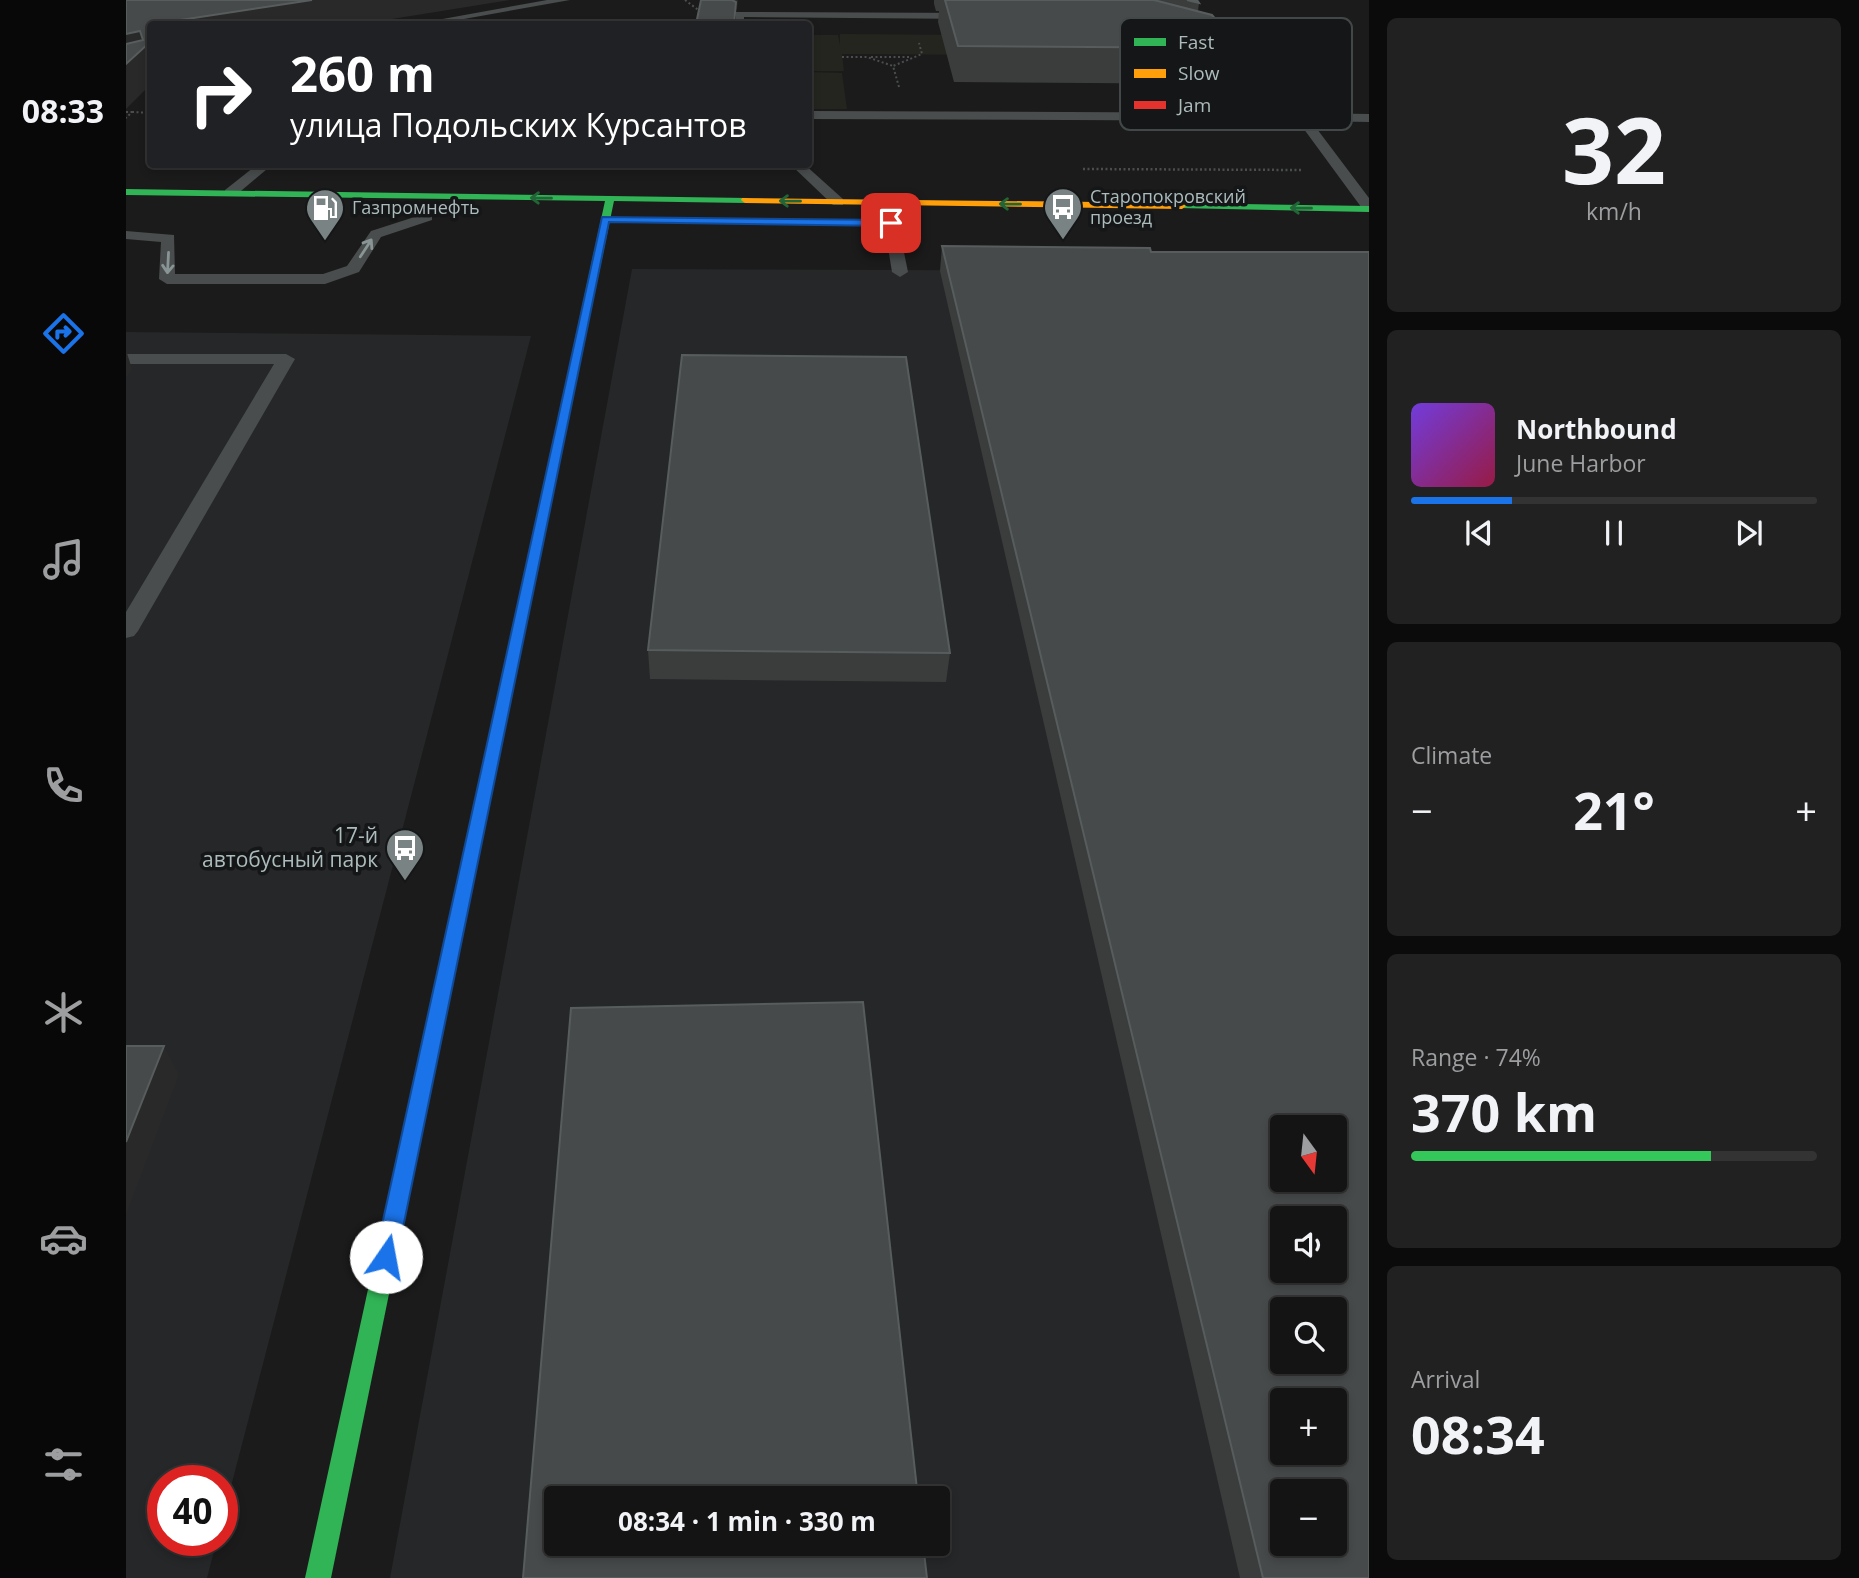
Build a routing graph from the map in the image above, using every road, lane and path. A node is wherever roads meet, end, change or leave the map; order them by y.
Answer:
1 (565, 0) edge
2 (910, 16) junction
3 (992, 17) edge
4 (438, 21) edge
5 (739, 21) edge
6 (842, 57) dead end
7 (867, 57) junction
8 (915, 57) junction
9 (893, 66) junction
10 (126, 112) edge
11 (132, 112) junction
12 (147, 113) edge
13 (812, 115) edge
14 (920, 116) junction
15 (1120, 117) edge
16 (126, 118) edge
17 (1312, 130) edge
18 (262, 168) edge
19 (800, 168) edge
20 (126, 192) edge
21 (230, 193) junction
22 (610, 199) junction
23 (838, 202) junction
24 (1369, 208) edge
25 (372, 216) dead end
26 (433, 217) joint
27 (891, 223) dead end
28 (126, 235) edge
29 (900, 272) dead end
30 (126, 359) edge
31 (126, 631) edge
32 (318, 1578) edge

1 - 4 lane
2 - 3 lane
2 - 5 lane
2 - 8 path
6 - 7 path
7 - 8 path
7 - 9 path
8 - 9 path
9 - 14 path
10 - 11 path
11 - 12 path
11 - 16 path
13 - 14 lane
14 - 15 lane
17 - 24 lane
18 - 21 lane
19 - 23 lane
20 - 21 main road
22 -> 21 main road
23 -> 22 main road
22 - 32 main road
24 -> 23 main road
25 - 26 main road
28 -> 26 lane
27 - 29 lane
30 - 31 lane

